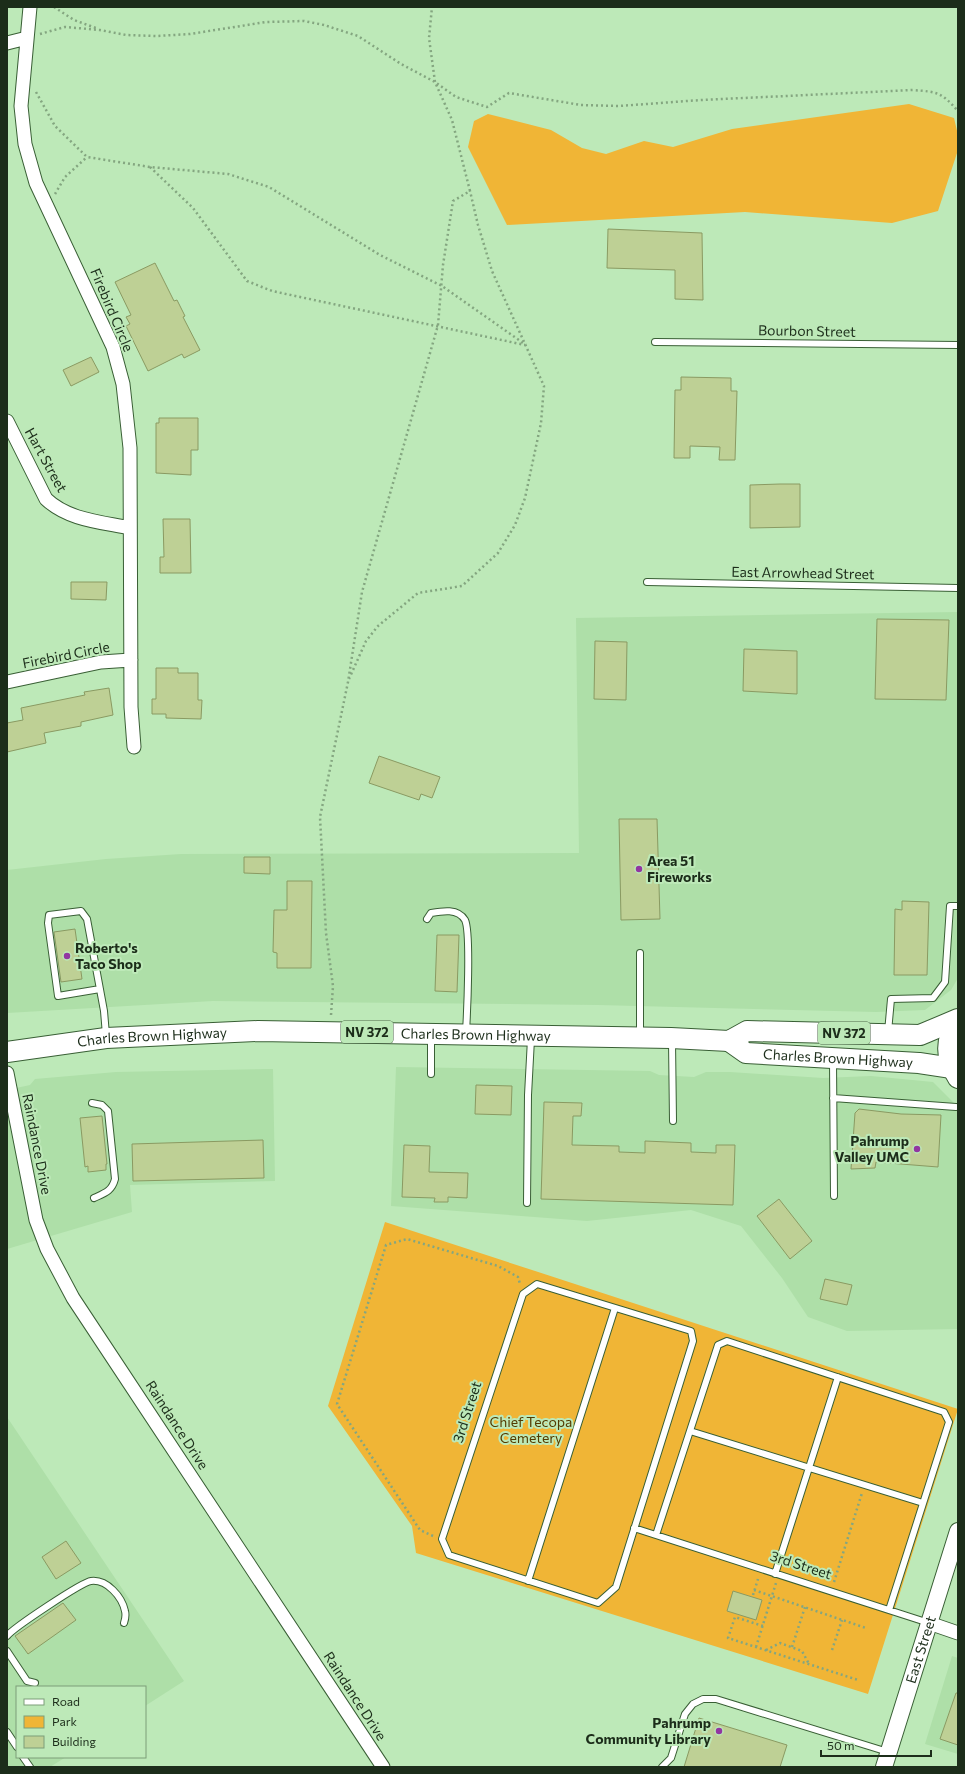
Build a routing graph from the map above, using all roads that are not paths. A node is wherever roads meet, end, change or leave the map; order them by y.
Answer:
1 (30, 7) edge
2 (27, 38) junction
3 (7, 43) edge
4 (656, 342) dead end
5 (958, 345) edge
6 (7, 421) edge
7 (130, 528) junction
8 (647, 582) dead end
9 (958, 588) edge
10 (131, 660) junction
11 (7, 682) edge
12 (134, 747) dead end
13 (958, 906) edge
14 (426, 919) dead end
15 (640, 953) dead end
16 (100, 989) junction
17 (958, 1019) edge
18 (432, 1033) junction
19 (466, 1034) junction
20 (888, 1034) junction
21 (531, 1035) junction
22 (640, 1037) junction
23 (106, 1038) junction
24 (672, 1038) junction
25 (729, 1040) junction
26 (7, 1052) edge
27 (833, 1058) junction
28 (7, 1073) edge
29 (955, 1073) edge
30 (431, 1074) dead end
31 (833, 1098) junction
32 (92, 1103) dead end
33 (956, 1107) dead end
34 (673, 1121) dead end
35 (834, 1196) dead end
36 (94, 1198) dead end
37 (527, 1203) dead end
38 (615, 1308) junction
39 (838, 1377) junction
40 (690, 1431) junction
41 (809, 1468) junction
42 (923, 1502) junction
43 (634, 1528) junction
44 (958, 1531) edge
45 (656, 1535) junction
46 (777, 1574) junction
47 (528, 1581) junction
48 (889, 1610) junction
49 (124, 1623) dead end
50 (929, 1623) junction
51 (958, 1633) edge
52 (7, 1636) edge
53 (7, 1650) edge
54 (35, 1683) dead end
55 (7, 1732) edge
56 (16, 1746) edge
57 (24, 1758) edge
58 (886, 1760) edge
59 (30, 1767) edge
60 (383, 1767) edge
61 (662, 1767) edge

1 - 2 street, Firebird Circle
2 - 3 street
2 - 7 street, Firebird Circle
4 - 5 lane, Bourbon Street
6 - 7 street, Hart Street
7 - 10 street, Firebird Circle
8 - 9 lane, East Arrowhead Street
10 - 11 street, Firebird Circle
10 - 12 street, Firebird Circle
13 - 20 lane
14 - 19 lane
15 - 22 lane
16 - 16 lane
16 - 23 lane
17 - 20 main road, Charles Brown Highway / NV 372
17 - 29 main road, NV 372
18 - 19 main road, Charles Brown Highway / NV 372
18 - 23 main road, Charles Brown Highway / NV 372
18 - 30 lane
19 - 21 main road, Charles Brown Highway / NV 372
20 - 25 main road, Charles Brown Highway / NV 372
21 - 22 main road, Charles Brown Highway / NV 372
21 - 37 lane
22 - 24 main road, Charles Brown Highway / NV 372
23 - 26 main road, Charles Brown Highway / NV 372
24 - 25 main road, Charles Brown Highway / NV 372
24 - 34 lane
25 - 27 main road, Charles Brown Highway / NV 372
27 - 29 main road, Charles Brown Highway / NV 372
27 - 31 lane
28 - 60 street, Raindance Drive
31 - 33 lane
31 - 35 lane
32 - 36 lane
38 - 43 lane
38 - 47 lane
38 - 47 lane, 3rd Street
39 - 40 lane
39 - 41 lane
39 - 42 lane
40 - 41 lane
40 - 45 lane
41 - 42 lane
41 - 46 lane
42 - 48 lane
43 - 45 lane, 3rd Street
43 - 47 lane
44 - 50 street, East Street
45 - 46 lane, 3rd Street
46 - 48 lane, 3rd Street
48 - 50 lane, 3rd Street
49 - 52 lane
50 - 51 street, 3rd Street
50 - 58 street, East Street
53 - 54 lane
55 - 56 lane
57 - 59 lane
58 - 61 lane

